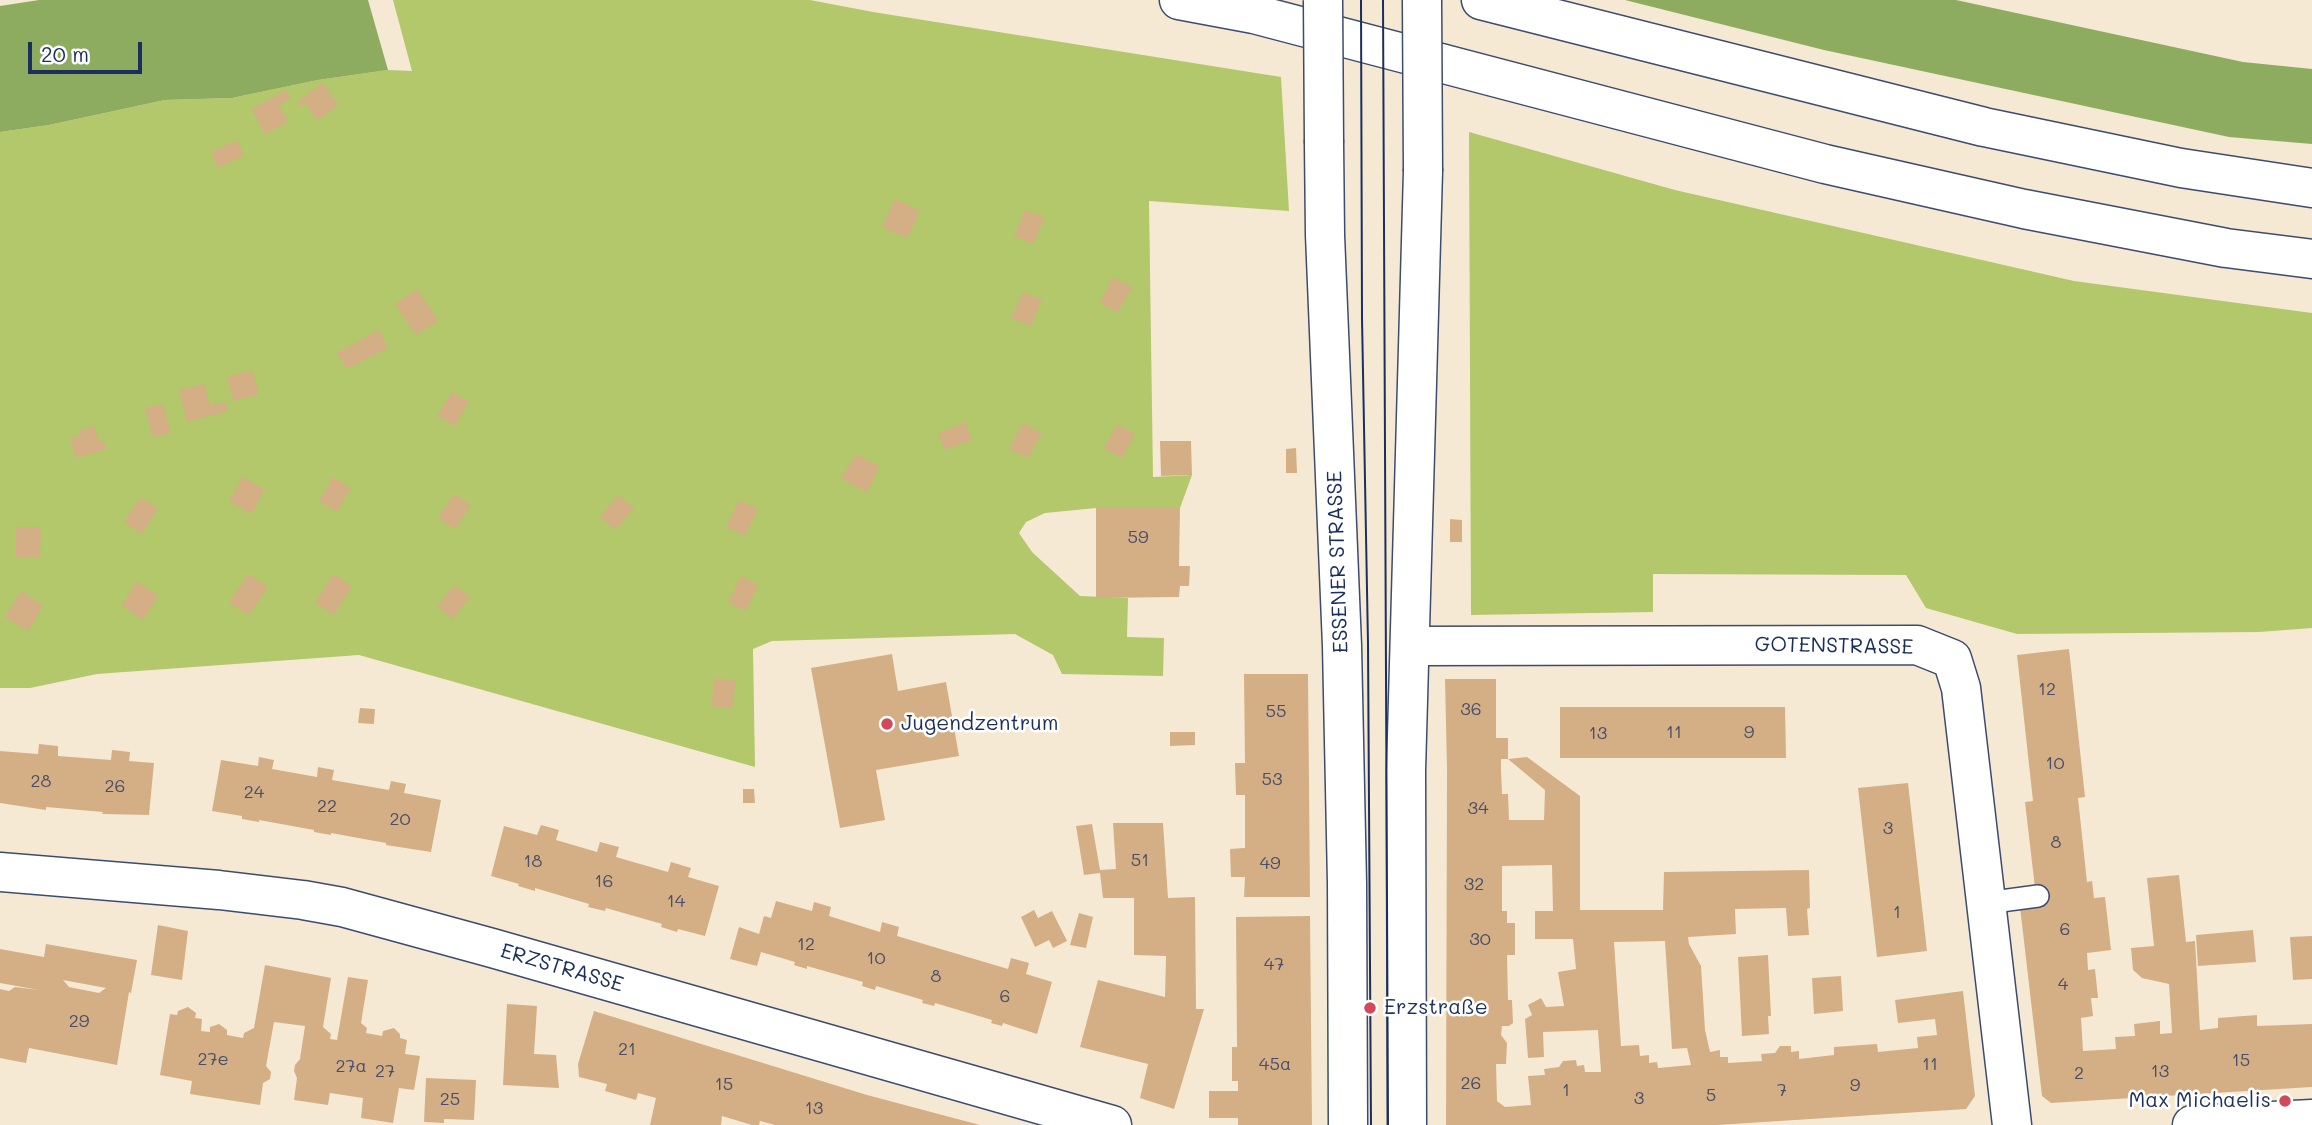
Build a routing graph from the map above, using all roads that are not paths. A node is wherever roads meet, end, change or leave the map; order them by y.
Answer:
1 (1179, 0) edge
2 (1323, 0) edge
3 (1422, 0) edge
4 (1481, 0) edge
5 (2312, 188) edge
6 (2312, 259) edge
7 (1411, 646) junction
8 (0, 872) edge
9 (2038, 896) dead end
10 (1986, 903) junction
11 (2312, 1119) edge
12 (1112, 1125) edge
13 (1348, 1125) edge
14 (1406, 1125) edge
15 (2012, 1125) edge
16 (2192, 1125) edge

1 - 6 main road
2 - 13 main road, ESSENER STRASSE, bridge
3 - 7 main road, bridge
4 - 5 main road
7 - 10 main road, GOTENSTRASSE
7 - 14 main road
8 - 12 main road, ERZSTRASSE
9 - 10 lane
10 - 15 main road, GOTENSTRASSE
11 - 16 main road

